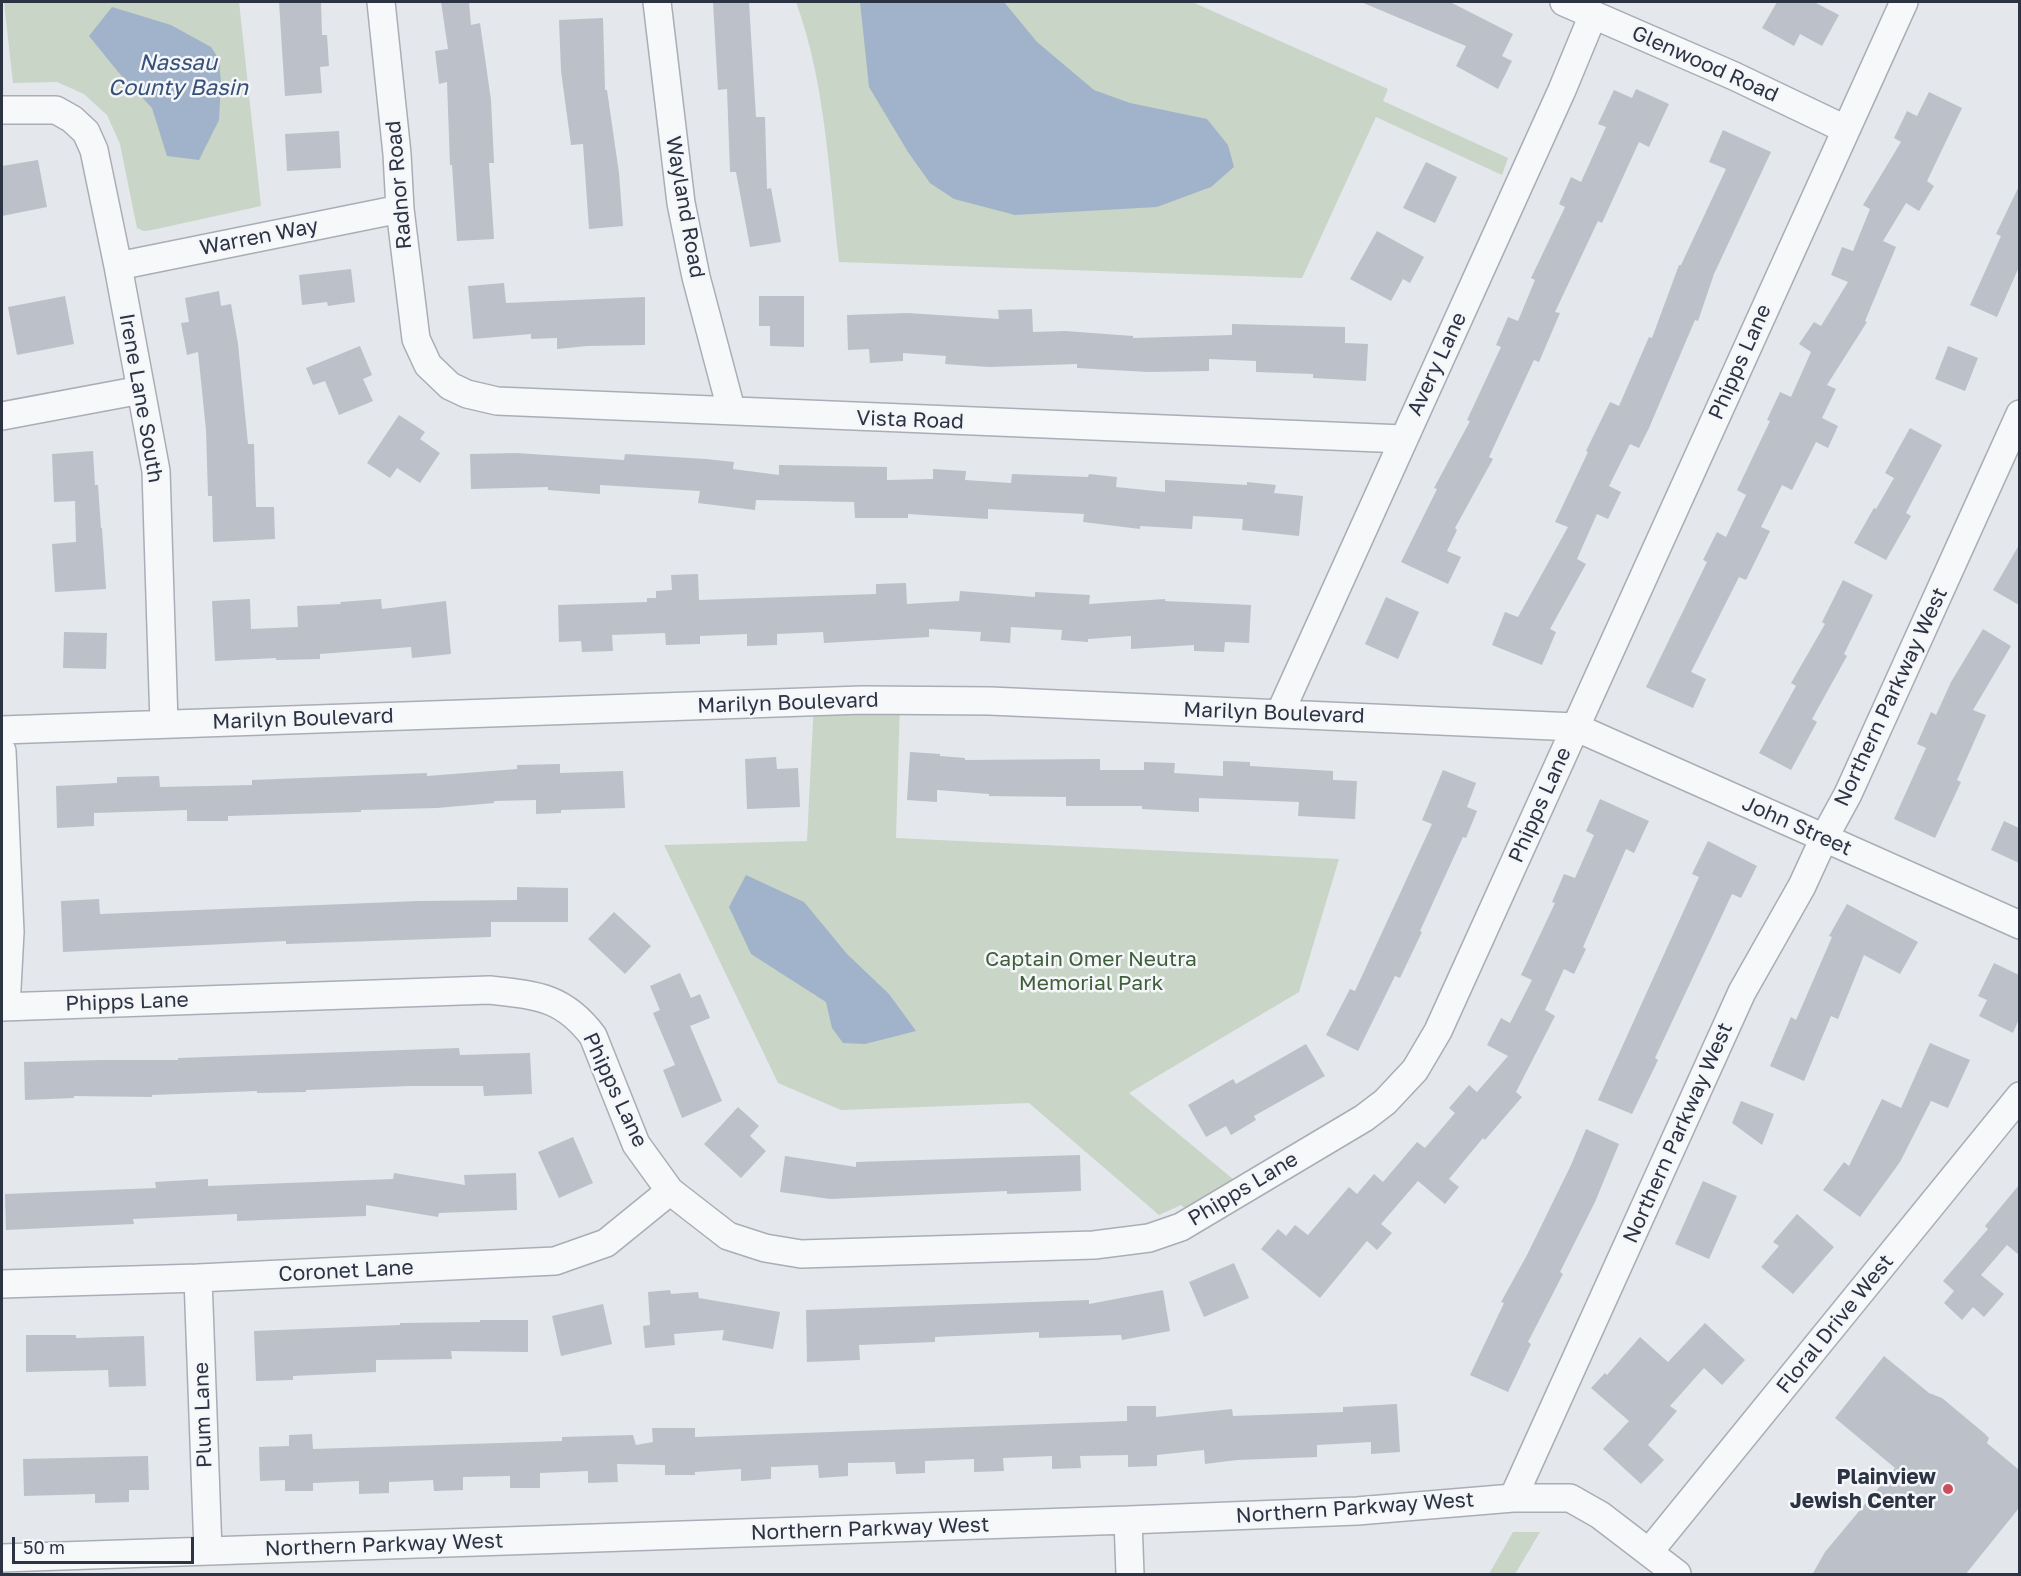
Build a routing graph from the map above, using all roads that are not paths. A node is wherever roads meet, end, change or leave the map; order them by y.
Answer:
1 (381, 2) edge
2 (657, 2) edge
3 (1564, 2) edge
4 (1904, 2) edge
5 (1593, 15) junction
6 (2, 110) edge
7 (1845, 129) junction
8 (400, 209) junction
9 (118, 266) junction
10 (428, 365) joint
11 (141, 390) junction
12 (730, 409) junction
13 (2019, 414) edge
14 (2, 416) edge
15 (1403, 440) junction
16 (1280, 713) junction
17 (165, 723) junction
18 (1575, 727) junction
19 (2, 730) edge
20 (2, 751) edge
21 (1824, 838) junction
22 (2019, 925) edge
23 (4, 1007) edge
24 (2019, 1096) edge
25 (670, 1191) junction
26 (198, 1278) junction
27 (2, 1284) edge
28 (1513, 1498) junction
29 (1128, 1520) junction
30 (208, 1551) junction
31 (1649, 1552) junction
32 (2, 1558) edge
33 (1130, 1575) edge
34 (1677, 1575) edge

1 - 8 street, Radnor Road
2 - 12 street, Wayland Road
3 - 5 street, Glenwood Road
4 - 7 street, Phipps Lane
5 - 7 street, Glenwood Road
5 - 15 street, Avery Lane
6 - 9 street, Irene Lane South
7 - 18 street, Phipps Lane
8 - 9 street, Warren Way
8 - 10 street, Radnor Road
9 - 11 street, Irene Lane South
10 - 12 street, Vista Road
11 - 14 street
11 - 17 street, Irene Lane South
12 - 15 street, Vista Road
13 - 21 street, Northern Parkway West
15 - 16 street, Avery Lane
16 - 17 street, Marilyn Boulevard
16 - 18 street, Marilyn Boulevard
17 - 19 street, Marilyn Boulevard
18 - 21 street, John Street
18 - 25 street, Phipps Lane
20 - 23 street
21 - 22 street, John Street
21 - 28 street, Northern Parkway West
23 - 25 street, Phipps Lane
24 - 31 street, Floral Drive West
25 - 26 street, Coronet Lane
26 - 27 street, Coronet Lane
26 - 30 street, Plum Lane
28 - 29 street, Northern Parkway West
28 - 31 street
29 - 30 street, Northern Parkway West
29 - 33 street
30 - 32 street, Northern Parkway West
31 - 34 street

